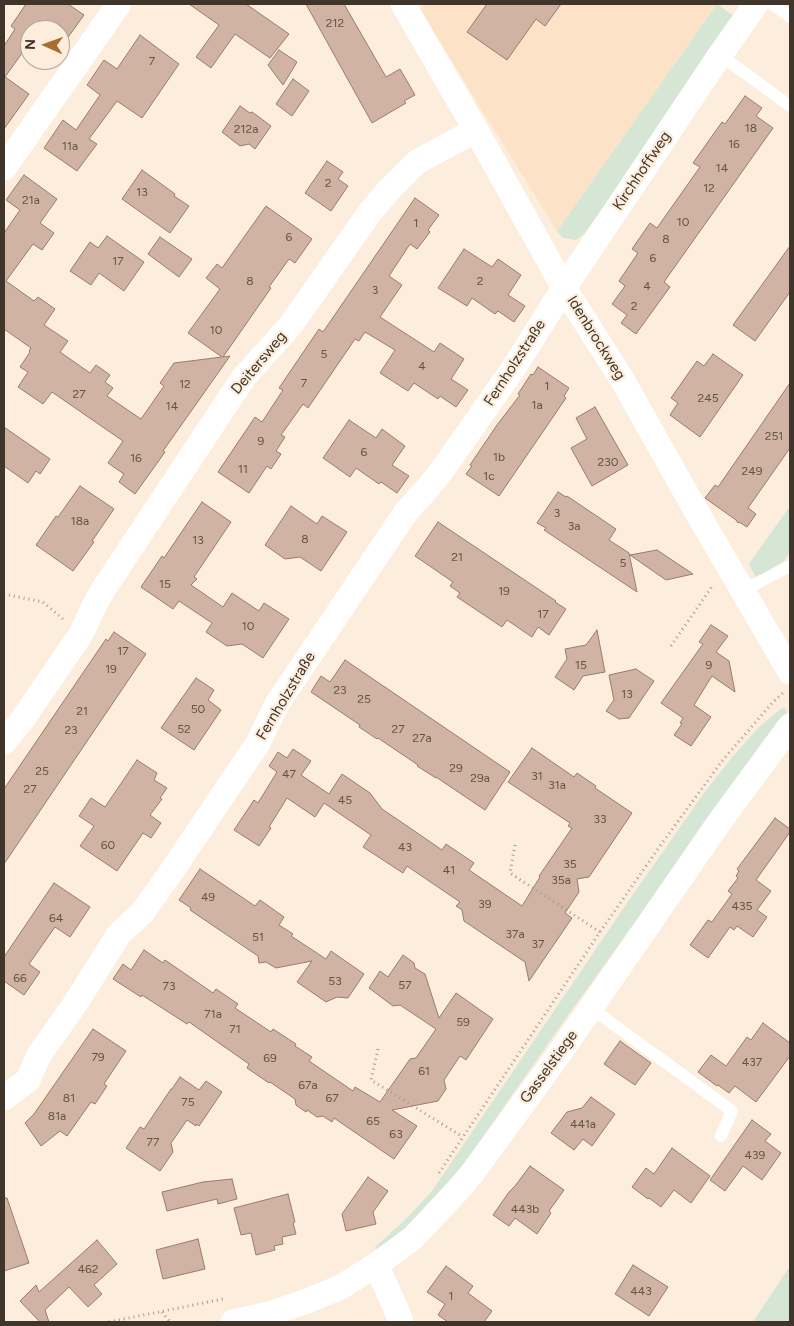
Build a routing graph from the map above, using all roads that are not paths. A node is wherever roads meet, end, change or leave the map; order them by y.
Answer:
1 (119, 4) edge
2 (403, 4) edge
3 (756, 4) edge
4 (772, 4) edge
5 (790, 17) edge
6 (720, 55) junction
7 (790, 106) edge
8 (476, 130) junction
9 (4, 168) edge
10 (564, 288) junction
11 (790, 566) edge
12 (742, 591) junction
13 (787, 682) edge
14 (790, 726) edge
15 (4, 742) edge
16 (590, 1008) junction
17 (4, 1098) edge
18 (721, 1136) dead end
19 (376, 1264) junction
20 (231, 1310) edge
21 (401, 1322) edge

1 - 9 street
2 - 8 street, Idenbrockweg
3 - 6 street, Kirchhoffweg
4 - 5 lane
6 - 7 lane
6 - 10 street, Kirchhoffweg
8 - 10 street, Idenbrockweg
8 - 15 street, Deitersweg
10 - 12 street, Idenbrockweg
10 - 17 street, Fernholzstraße
11 - 12 lane
12 - 13 street, Idenbrockweg
14 - 16 street, Gasselstiege
16 - 18 lane
16 - 19 street, Gasselstiege
19 - 20 street, Gasselstiege
19 - 21 street

